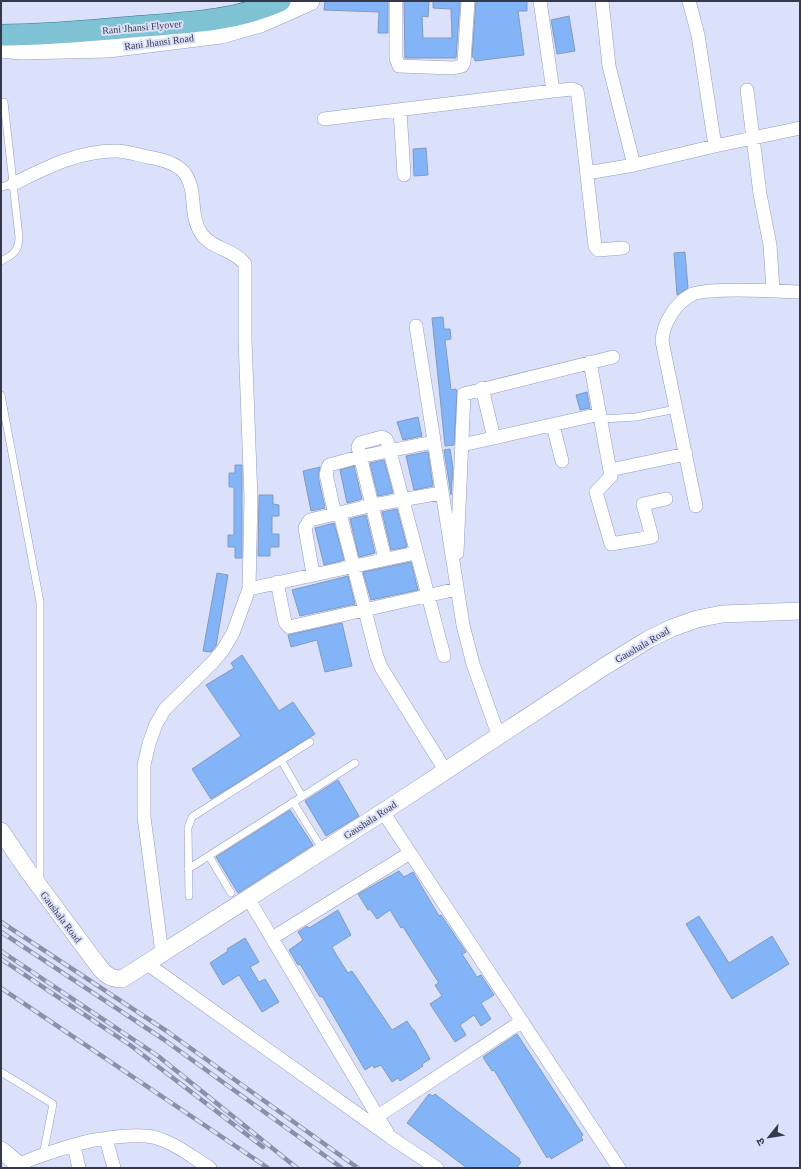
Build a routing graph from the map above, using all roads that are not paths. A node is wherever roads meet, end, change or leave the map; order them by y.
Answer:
1 (280, 1) edge
2 (310, 1) edge
3 (396, 1) edge
4 (468, 1) edge
5 (540, 1) edge
6 (602, 1) edge
7 (689, 1) edge
8 (238, 7) edge
9 (1, 22) edge
10 (1, 35) edge
11 (1, 48) edge
12 (747, 90) dead end
13 (553, 91) junction
14 (4, 102) dead end
15 (400, 110) junction
16 (324, 119) dead end
17 (800, 128) edge
18 (753, 138) junction
19 (715, 146) junction
20 (634, 165) junction
21 (587, 173) junction
22 (404, 175) dead end
23 (7, 186) edge
24 (623, 248) dead end
25 (1, 261) edge
26 (773, 290) junction
27 (800, 292) edge
28 (416, 326) dead end
29 (613, 357) dead end
30 (590, 362) junction
31 (482, 388) junction
32 (1, 395) edge
33 (676, 409) junction
34 (601, 416) junction
35 (553, 425) junction
36 (494, 438) junction
37 (433, 442) junction
38 (462, 445) junction
39 (390, 451) junction
40 (686, 454) junction
41 (360, 457) junction
42 (562, 461) dead end
43 (610, 470) junction
44 (441, 493) junction
45 (666, 499) dead end
46 (403, 500) junction
47 (373, 505) junction
48 (696, 506) dead end
49 (338, 514) junction
50 (415, 552) junction
51 (385, 559) junction
52 (353, 567) junction
53 (312, 574) junction
54 (277, 582) junction
55 (456, 583) junction
56 (249, 588) junction
57 (427, 596) junction
58 (364, 611) junction
59 (800, 611) edge
60 (444, 656) dead end
61 (499, 737) junction
62 (310, 742) dead end
63 (281, 760) junction
64 (355, 763) dead end
65 (445, 770) junction
66 (302, 796) junction
67 (293, 802) junction
68 (384, 812) junction
69 (1, 832) edge
70 (324, 850) junction
71 (410, 853) junction
72 (209, 856) junction
73 (188, 869) junction
74 (40, 889) junction
75 (231, 893) dead end
76 (189, 896) dead end
77 (248, 898) junction
78 (272, 938) junction
79 (162, 953) junction
80 (146, 963) junction
81 (522, 1021) junction
82 (1, 1072) edge
83 (378, 1116) junction
84 (390, 1137) junction
85 (106, 1139) junction
86 (74, 1146) junction
87 (1, 1150) edge
88 (43, 1155) junction
89 (18, 1167) edge
90 (79, 1168) edge
91 (114, 1168) edge
92 (210, 1168) edge
93 (437, 1168) edge
94 (619, 1168) edge

1 - 8 main road, Rani Jhansi Flyover
2 - 11 main road, Rani Jhansi Road
3 - 4 street
5 - 13 street
6 - 20 street
7 - 19 street
8 - 9 main road, Rani Jhansi Flyover
8 - 10 main road, Rani Jhansi Flyover
12 - 18 street
13 - 15 street
13 - 21 street
14 - 23 lane
15 - 16 street
15 - 22 street
17 - 18 street
18 - 19 street
18 - 26 street
19 - 20 street
20 - 21 street
21 - 24 street
23 - 25 lane
23 - 56 street
26 - 27 street
26 - 33 street
28 - 37 street
29 - 30 street
30 - 31 street
30 - 34 street
31 - 36 street
31 - 38 street
32 - 74 lane
33 - 34 lane
33 - 40 street
34 - 35 street
34 - 43 street
35 - 36 street
35 - 42 street
36 - 38 street
37 - 39 street
37 - 44 street
38 - 55 street
39 - 41 street
39 - 46 street
40 - 43 street
40 - 48 street
41 - 47 street
41 - 49 street
43 - 45 street
44 - 46 street
44 - 55 street
46 - 47 street
46 - 50 street
47 - 49 street
47 - 51 street
49 - 52 street
49 - 53 street
50 - 51 street
50 - 57 street
51 - 52 street
52 - 53 street
52 - 58 street
53 - 54 street
54 - 56 street
54 - 58 street
55 - 57 street
55 - 61 street
56 - 79 street
57 - 58 street
57 - 60 street
58 - 65 street
59 - 61 street, Gaushala Road
61 - 65 street, Gaushala Road
62 - 63 lane
63 - 66 lane
63 - 73 lane
64 - 66 lane
65 - 68 street, Gaushala Road
66 - 67 lane
67 - 70 lane
67 - 72 lane
68 - 70 street, Gaushala Road
68 - 71 street
69 - 74 street, Gaushala Road
70 - 77 street, Gaushala Road
71 - 78 street
71 - 81 street
72 - 73 lane
72 - 75 lane
73 - 76 lane
74 - 80 street, Gaushala Road
77 - 78 street
77 - 79 street, Gaushala Road
78 - 83 street
79 - 80 street, Gaushala Road
80 - 84 street
81 - 83 street
81 - 94 street
82 - 88 lane
83 - 84 street
84 - 93 street
85 - 86 street
85 - 91 street
85 - 92 street
86 - 88 street
86 - 90 street
87 - 89 street
88 - 89 street

